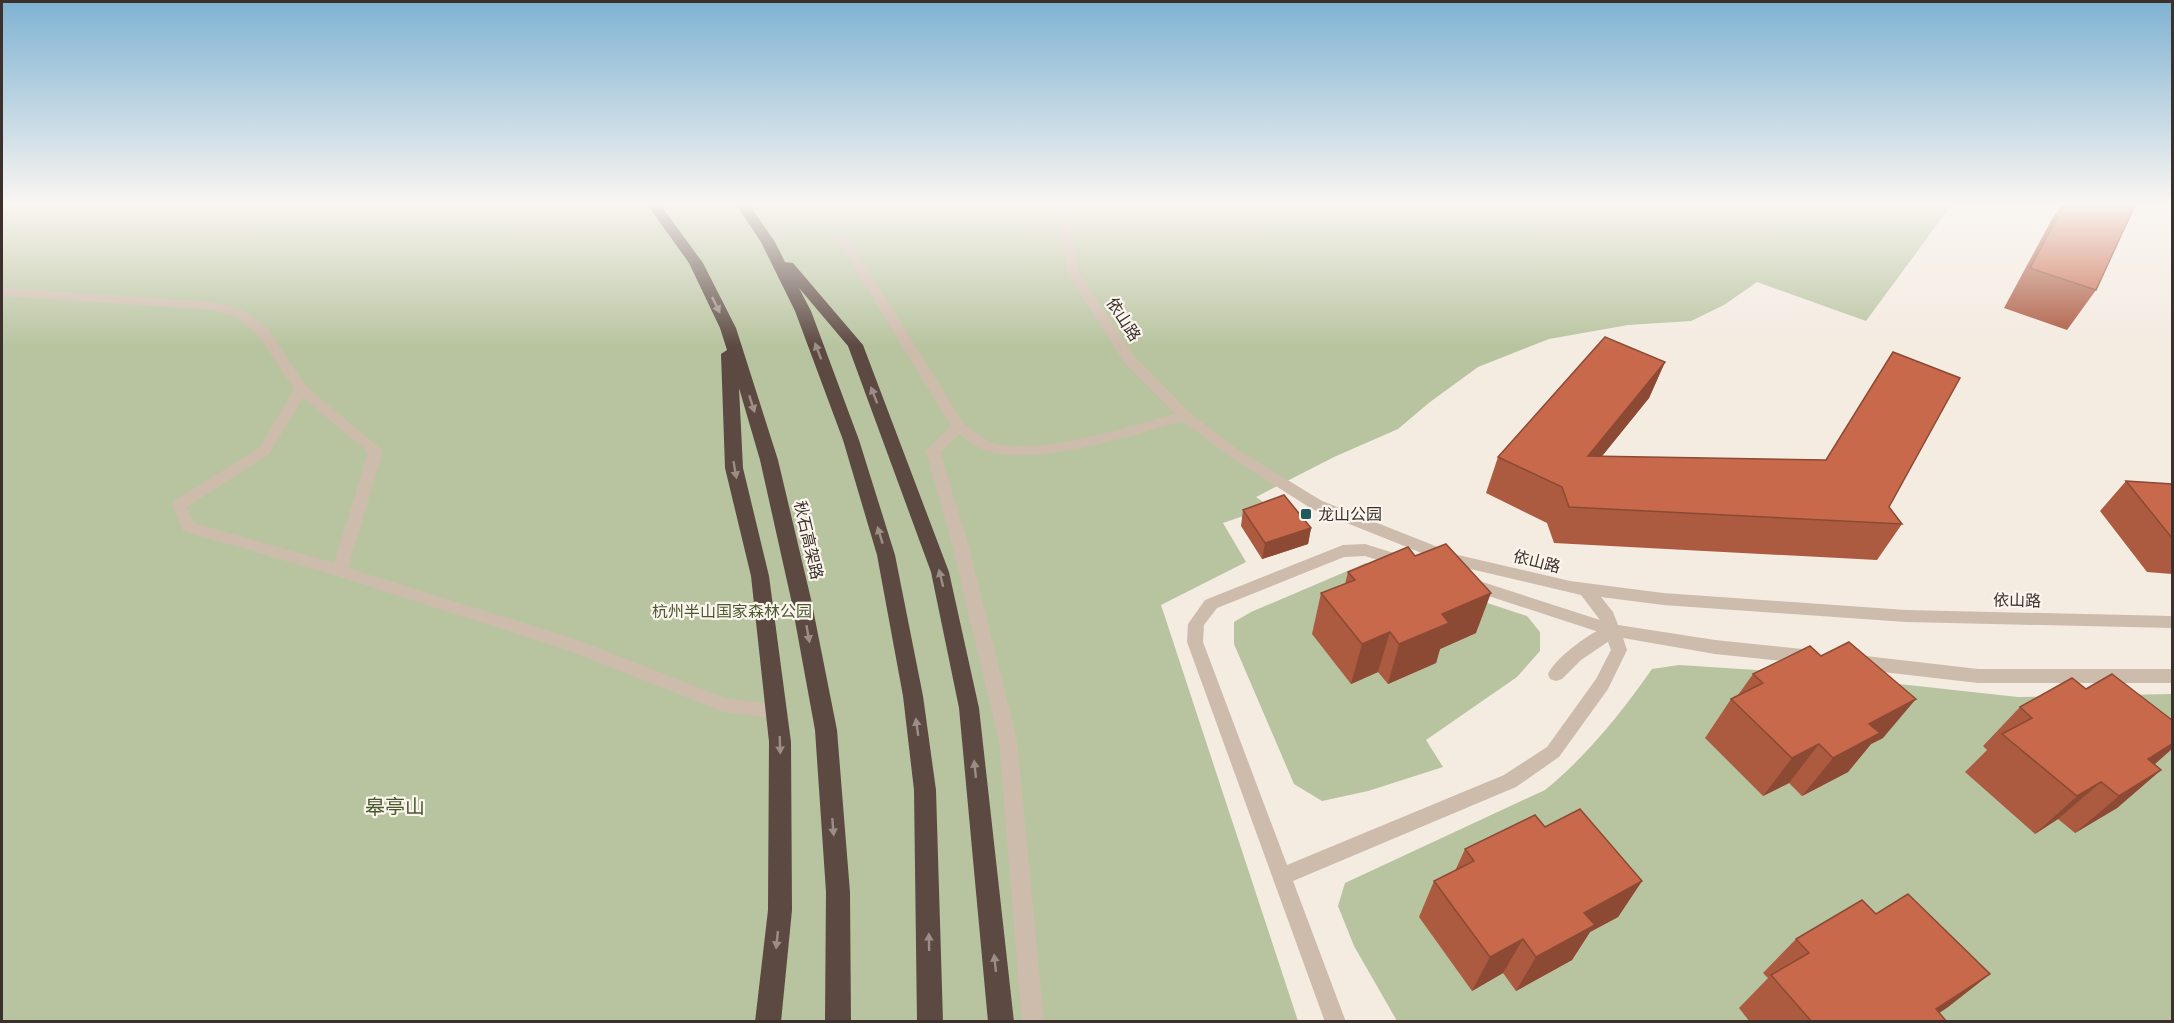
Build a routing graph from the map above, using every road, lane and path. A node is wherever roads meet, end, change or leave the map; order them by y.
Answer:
1 (687, 251) edge
2 (772, 251) edge
3 (775, 251) edge
4 (850, 251) edge
5 (1069, 251) edge
6 (2, 292) edge
7 (728, 328) junction
8 (301, 389) junction
9 (1185, 416) junction
10 (959, 427) junction
11 (1421, 568) edge
12 (339, 571) junction
13 (1455, 579) edge
14 (1586, 589) junction
15 (2172, 622) edge
16 (1612, 630) junction
17 (1556, 674) dead end
18 (2172, 676) edge
19 (777, 712) junction
20 (1281, 877) junction
21 (768, 1022) edge
22 (838, 1022) edge
23 (930, 1022) edge
24 (1001, 1022) edge
25 (1033, 1022) edge
26 (1336, 1022) edge

1 -> 7 highway, 秋石高架路
23 -> 2 highway
24 -> 3 highway
4 - 10 street
5 - 9 street, 依山路
6 - 8 street
7 -> 19 highway
7 -> 22 highway, 秋石高架路
8 - 12 street
8 - 12 street
9 - 10 street
9 - 14 street, 依山路
10 - 25 street
11 - 20 street
12 - 19 street
13 - 16 street
14 - 15 street, 依山路
14 - 16 street
16 - 17 street
16 - 18 street
16 - 20 street
19 -> 21 highway
20 - 26 street

